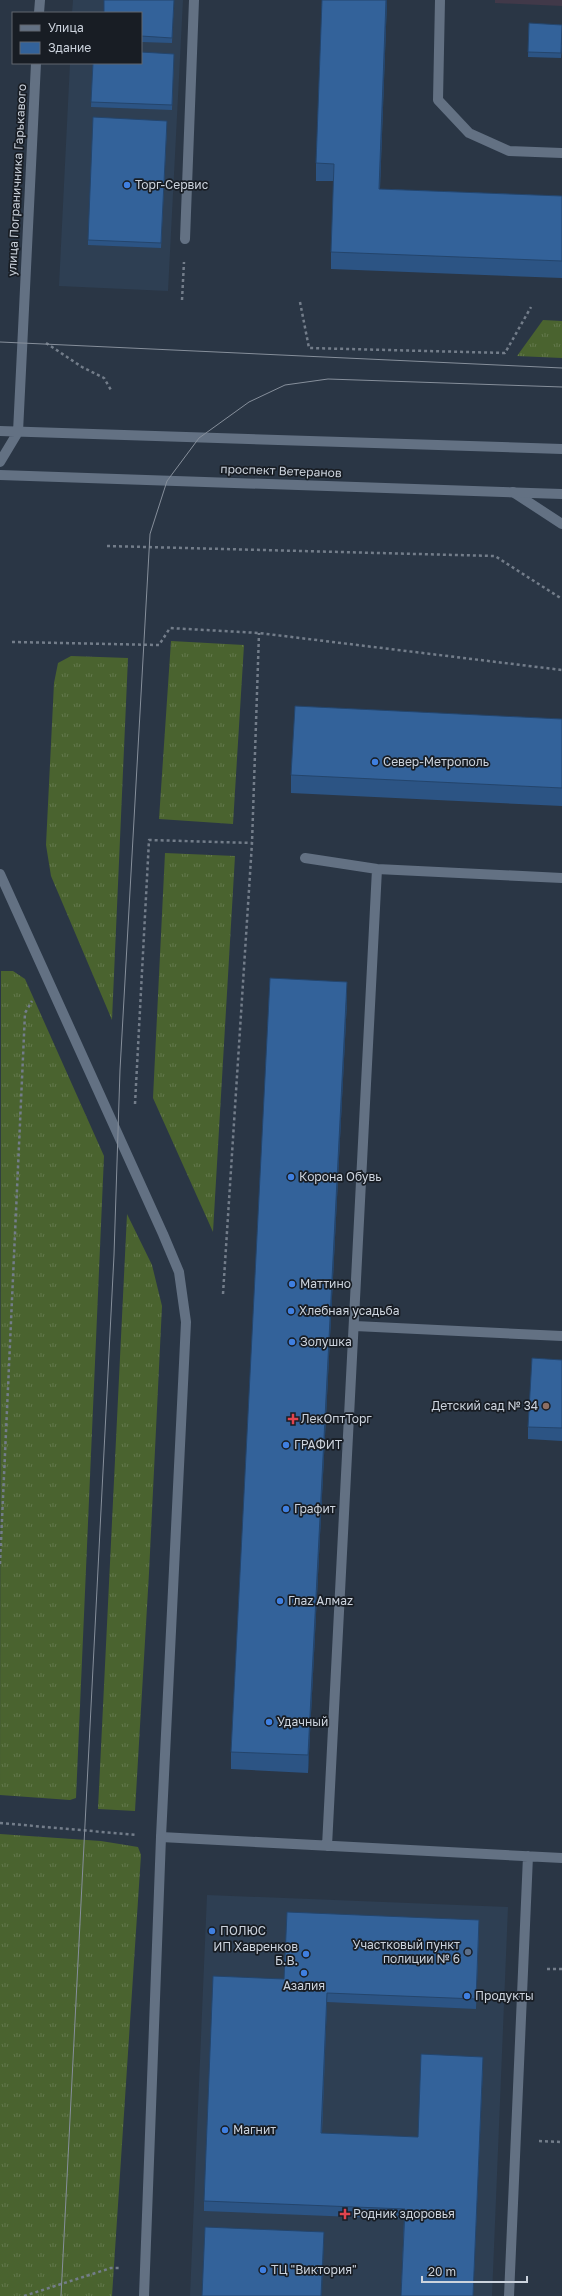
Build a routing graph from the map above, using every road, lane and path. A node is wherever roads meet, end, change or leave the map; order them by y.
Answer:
1 (40, 0) edge
2 (194, 0) edge
3 (440, 0) edge
4 (39, 12) edge
5 (36, 64) edge
6 (562, 153) edge
7 (185, 239) joint
8 (182, 300) dead end
9 (300, 302) dead end
10 (531, 307) dead end
11 (46, 336) dead end
12 (111, 390) dead end
13 (0, 431) edge
14 (18, 432) junction
15 (562, 450) edge
16 (0, 462) edge
17 (0, 475) edge
18 (513, 492) junction
19 (562, 494) edge
20 (562, 524) edge
21 (107, 546) dead end
22 (562, 599) edge
23 (259, 633) junction
24 (12, 642) dead end
25 (562, 670) edge
26 (252, 844) junction
27 (305, 858) dead end
28 (377, 869) junction
29 (0, 874) edge
30 (562, 878) edge
31 (36, 996) dead end
32 (135, 1104) dead end
33 (223, 1294) dead end
34 (355, 1326) junction
35 (562, 1336) edge
36 (0, 1564) edge
37 (0, 1823) edge
38 (161, 1837) junction
39 (327, 1846) junction
40 (528, 1856) junction
41 (562, 1858) edge
42 (126, 2268) dead end
43 (24, 2296) edge
44 (144, 2296) edge
45 (509, 2296) edge

1 - 4 street
2 - 7 street
3 - 6 street
5 - 14 street, улица Пограничника Гарькавого
7 - 8 path
9 - 10 path
11 - 12 path
13 - 14 street
14 - 15 street
14 - 16 street, улица Пограничника Гарькавого
17 - 18 street, проспект Ветеранов
18 - 19 street, проспект Ветеранов
18 - 20 street
21 - 22 path
23 - 24 path
23 - 25 path
23 - 26 path
26 - 32 path
26 - 33 path
27 - 28 street
28 - 30 street
28 - 34 street
29 - 38 street
31 - 36 path
34 - 35 street
34 - 39 street
37 - 38 path
38 - 39 street
38 - 44 street
39 - 40 street
40 - 41 street
40 - 45 street
42 - 43 path

